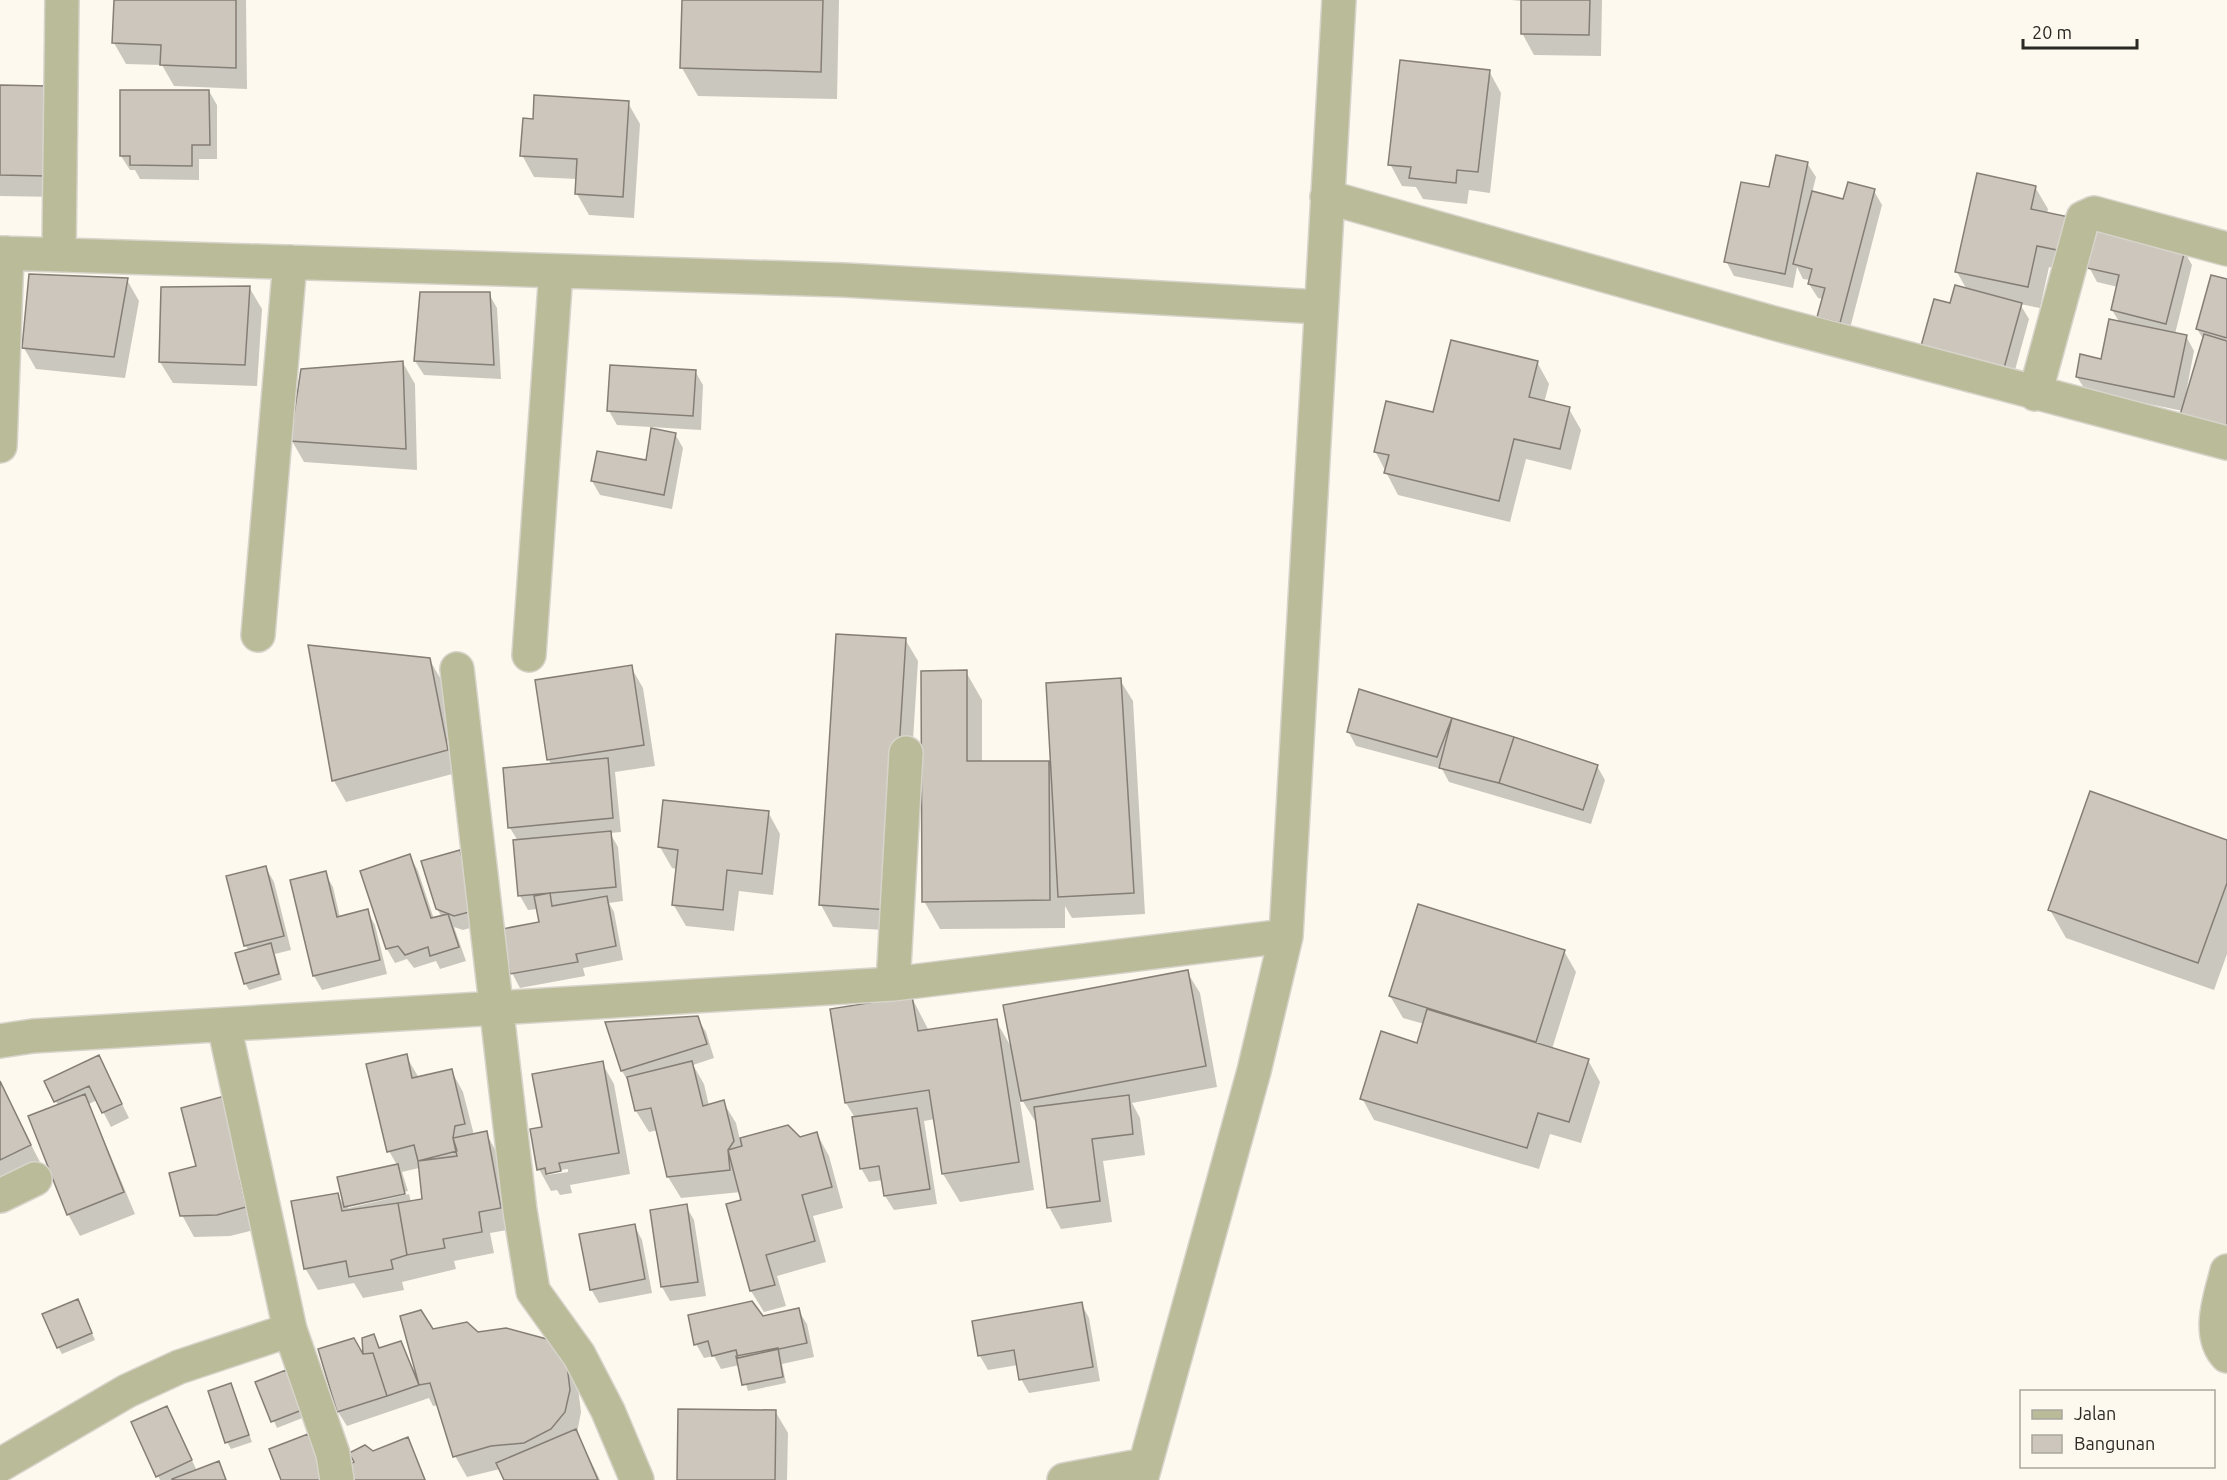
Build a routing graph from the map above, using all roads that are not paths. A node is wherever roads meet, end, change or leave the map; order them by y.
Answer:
1 (63, 0) edge
2 (1339, 0) edge
3 (1327, 197) junction
4 (2227, 249) edge
5 (3, 253) edge
6 (59, 254) junction
7 (290, 262) junction
8 (556, 271) junction
9 (1308, 306) junction
10 (2035, 394) junction
11 (2227, 443) edge
12 (0, 446) edge
13 (258, 635) dead end
14 (529, 655) dead end
15 (457, 669) dead end
16 (906, 753) dead end
17 (1286, 936) junction
18 (893, 984) junction
19 (498, 1007) junction
20 (224, 1025) junction
21 (0, 1041) edge
22 (35, 1179) dead end
23 (0, 1196) edge
24 (2227, 1271) edge
25 (290, 1330) junction
26 (2227, 1356) edge
27 (0, 1465) edge
28 (1143, 1472) edge
29 (337, 1480) edge
30 (637, 1480) edge
31 (1064, 1480) edge

1 - 6 street
2 - 3 street
3 - 9 street
3 - 10 street
4 - 10 street
5 - 6 street
5 - 12 street
6 - 7 street
7 - 8 street
7 - 13 street
8 - 9 street
8 - 14 street
9 - 17 street
10 - 11 street
15 - 19 street
16 - 18 street
17 - 18 street
17 - 28 street
18 - 19 street
19 - 20 street
19 - 30 street
20 - 21 street
20 - 25 street
22 - 23 street
24 - 26 street
25 - 27 street
25 - 29 street
28 - 31 street

